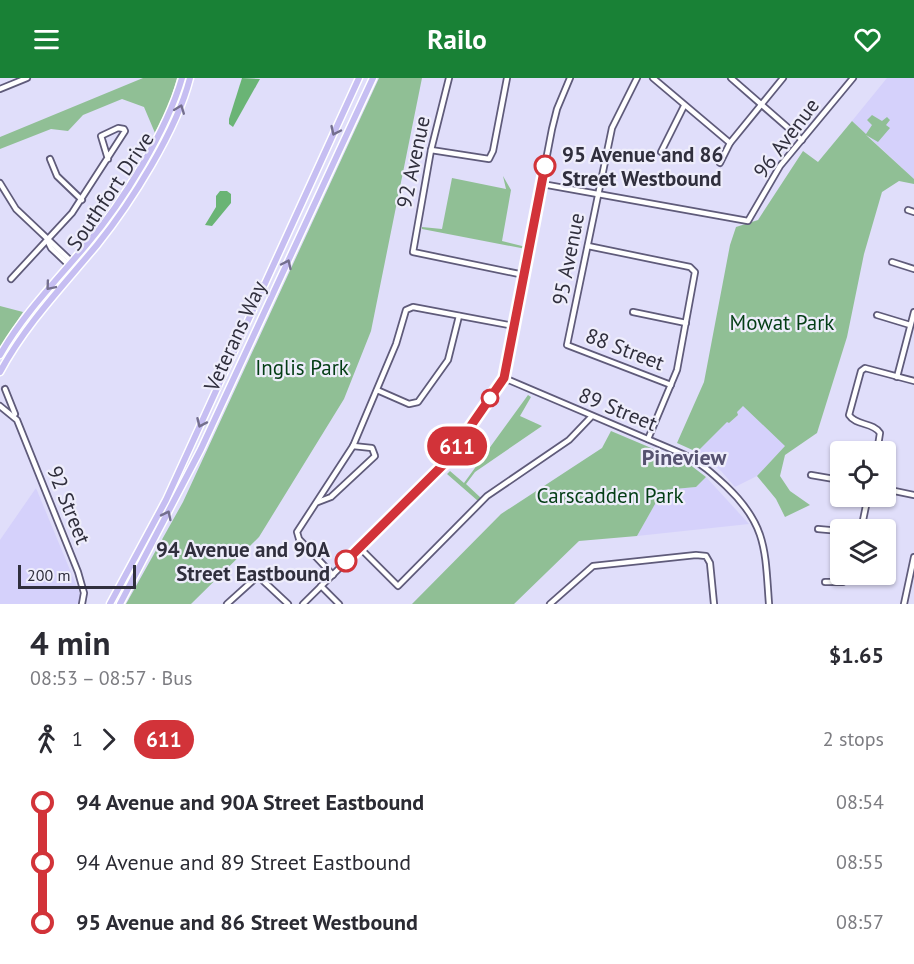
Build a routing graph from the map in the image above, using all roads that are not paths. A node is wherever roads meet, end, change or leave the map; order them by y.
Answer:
1 (27, 78) edge
2 (182, 78) edge
3 (190, 78) edge
4 (359, 78) edge
5 (373, 78) edge
6 (449, 78) edge
7 (507, 78) edge
8 (570, 78) edge
9 (638, 78) edge
10 (653, 78) edge
11 (731, 78) edge
12 (783, 78) edge
13 (853, 78) edge
14 (0, 88) edge
15 (760, 104) junction
16 (684, 106) junction
17 (802, 140) junction
18 (730, 143) junction
19 (431, 150) junction
20 (661, 152) dead end
21 (50, 159) dead end
22 (108, 159) junction
23 (720, 163) dead end
24 (0, 183) edge
25 (542, 184) junction
26 (598, 195) junction
27 (82, 200) junction
28 (908, 210) dead end
29 (914, 212) edge
30 (48, 242) junction
31 (588, 246) junction
32 (892, 262) dead end
33 (70, 264) junction
34 (75, 269) junction
35 (914, 269) edge
36 (524, 274) junction
37 (11, 279) dead end
38 (633, 312) dead end
39 (914, 312) edge
40 (877, 315) dead end
41 (459, 316) junction
42 (686, 322) junction
43 (910, 325) junction
44 (514, 326) junction
45 (567, 345) joint
46 (0, 355) edge
47 (0, 372) edge
48 (897, 377) junction
49 (504, 378) junction
50 (914, 381) edge
51 (671, 385) junction
52 (5, 390) dead end
53 (377, 390) junction
54 (0, 406) edge
55 (591, 417) junction
56 (17, 420) junction
57 (648, 439) junction
58 (879, 441) edge
59 (353, 446) junction
60 (811, 475) dead end
61 (830, 478) edge
62 (896, 491) edge
63 (914, 495) edge
64 (318, 502) junction
65 (818, 530) dead end
66 (830, 531) edge
67 (360, 548) junction
68 (914, 557) edge
69 (333, 574) junction
70 (825, 582) dead end
71 (830, 582) edge
72 (321, 586) junction
73 (82, 604) edge
74 (110, 604) edge
75 (120, 604) edge
76 (227, 604) edge
77 (288, 604) edge
78 (303, 604) edge
79 (339, 604) edge
80 (550, 604) edge
81 (714, 604) edge
82 (762, 604) edge
83 (769, 604) edge
84 (904, 604) edge

1 - 14 street
2 - 33 main road, Southfort Drive
34 -> 3 main road, Southfort Drive
4 -> 74 main road, Veterans Way
75 -> 5 main road, Veterans Way
6 - 19 street, 92 Avenue
7 - 19 street
8 - 25 street
9 - 26 street, 95 Avenue
10 - 16 street
11 - 15 street
12 - 15 street
13 - 17 street, 96 Avenue
15 - 17 street
15 - 18 street
16 - 18 street
16 - 20 street
17 - 26 street, 96 Avenue
18 - 23 street
19 - 36 street, 92 Avenue
21 - 27 street
22 - 22 street
22 - 27 street
24 - 30 street
25 - 26 street
25 - 36 street
26 - 31 street, 95 Avenue
27 - 30 street
28 - 29 street
30 - 33 street
30 - 37 street
31 - 42 street
31 - 45 street, 95 Avenue
32 - 35 street
33 - 34 street
33 -> 46 main road, Southfort Drive
34 - 47 main road, Southfort Drive
36 - 44 street
38 - 42 street
39 - 43 street
40 - 43 street
41 - 44 street
41 - 53 street
41 - 53 street
42 - 51 street
43 - 48 street
44 - 49 street
45 - 51 street, 88 Street
48 - 50 street
48 - 58 street
49 - 55 street, 89 Street
49 - 67 street
51 - 57 street
52 - 56 street, 92 Street
53 - 59 street
54 - 56 street, 92 Street
55 - 57 street, 89 Street
55 - 67 street
56 - 73 street, 92 Street
57 - 83 street, 89 Street
59 - 64 street
59 - 64 street
60 - 61 street
62 - 63 street
64 - 69 street
65 - 66 street
67 - 69 street
68 - 84 street
69 - 72 street
70 - 71 street
72 - 78 street
72 - 79 street
76 - 77 street
80 - 81 street
82 - 83 street

